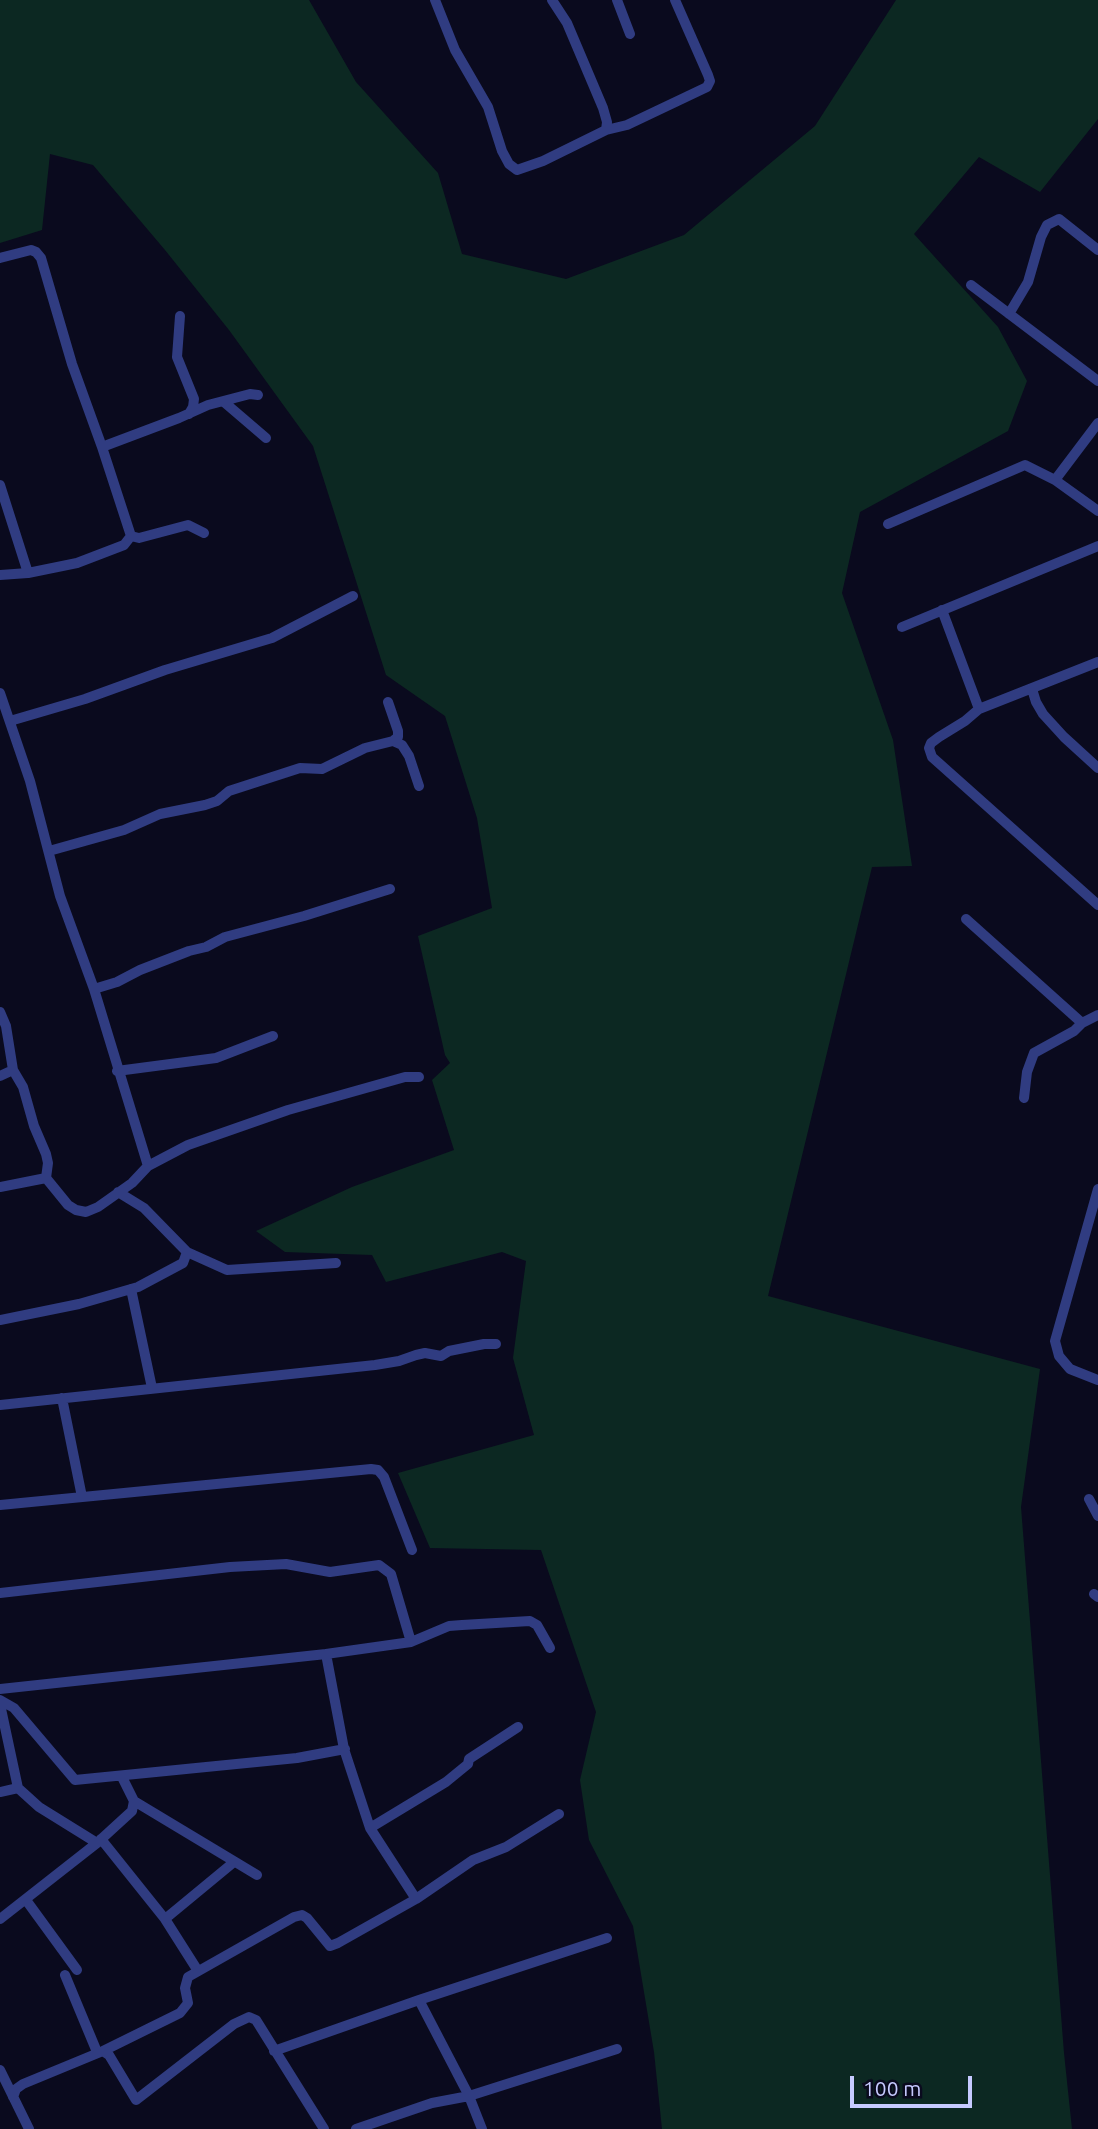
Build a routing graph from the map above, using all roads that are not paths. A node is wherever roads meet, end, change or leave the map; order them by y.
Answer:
1 (435, 0) edge
2 (552, 0) edge
3 (617, 0) edge
4 (675, 0) edge
5 (630, 34) dead end
6 (606, 130) junction
7 (1098, 250) edge
8 (0, 258) edge
9 (971, 285) dead end
10 (1009, 314) junction
11 (180, 316) dead end
12 (1098, 381) edge
13 (258, 395) dead end
14 (224, 402) junction
15 (189, 414) junction
16 (1098, 423) edge
17 (266, 438) dead end
18 (102, 447) junction
19 (1055, 480) junction
20 (0, 485) edge
21 (1098, 511) edge
22 (888, 524) dead end
23 (204, 533) dead end
24 (131, 536) junction
25 (1098, 546) edge
26 (28, 573) junction
27 (0, 575) edge
28 (353, 596) dead end
29 (942, 610) junction
30 (902, 627) dead end
31 (1098, 662) edge
32 (1032, 689) junction
33 (0, 693) edge
34 (388, 702) dead end
35 (979, 709) junction
36 (10, 721) junction
37 (393, 741) junction
38 (1098, 768) edge
39 (419, 786) dead end
40 (49, 851) junction
41 (390, 888) dead end
42 (1098, 905) edge
43 (966, 919) dead end
44 (94, 989) junction
45 (0, 1012) edge
46 (1098, 1015) edge
47 (1082, 1023) junction
48 (273, 1036) dead end
49 (13, 1070) junction
50 (117, 1071) junction
51 (0, 1076) edge
52 (419, 1077) dead end
53 (1024, 1098) dead end
54 (148, 1166) junction
55 (46, 1178) junction
56 (0, 1187) edge
57 (1098, 1189) edge
58 (118, 1192) junction
59 (1085, 1231) junction
60 (1098, 1235) edge
61 (187, 1252) junction
62 (336, 1263) dead end
63 (131, 1289) junction
64 (0, 1320) edge
65 (496, 1344) dead end
66 (1098, 1380) edge
67 (152, 1388) junction
68 (62, 1398) junction
69 (0, 1405) edge
70 (82, 1497) junction
71 (1089, 1499) dead end
72 (0, 1505) edge
73 (1098, 1516) edge
74 (412, 1550) dead end
75 (0, 1593) edge
76 (411, 1642) junction
77 (550, 1648) dead end
78 (326, 1654) junction
79 (0, 1689) edge
80 (0, 1702) edge
81 (518, 1727) dead end
82 (345, 1749) junction
83 (122, 1777) junction
84 (18, 1788) junction
85 (0, 1792) edge
86 (134, 1801) junction
87 (559, 1814) dead end
88 (370, 1828) junction
89 (99, 1841) junction
90 (234, 1862) junction
91 (257, 1875) dead end
92 (416, 1899) junction
93 (26, 1900) junction
94 (0, 1919) edge
95 (165, 1919) junction
96 (607, 1938) dead end
97 (77, 1970) dead end
98 (198, 1971) junction
99 (65, 1975) dead end
100 (419, 2000) junction
101 (617, 2049) dead end
102 (100, 2051) junction
103 (274, 2051) junction
104 (0, 2070) edge
105 (13, 2096) junction
106 (469, 2096) junction
107 (29, 2129) edge
108 (324, 2129) edge
109 (356, 2129) edge
110 (482, 2129) edge

1 - 6 street
2 - 6 street
3 - 5 street
4 - 6 street
7 - 10 street
8 - 18 street
9 - 10 street
10 - 12 street
11 - 15 street
13 - 14 street
14 - 15 street
14 - 17 street
15 - 18 street
16 - 19 street
18 - 24 street
19 - 21 street
19 - 22 street
20 - 26 street
23 - 24 street
24 - 26 street
25 - 29 street
26 - 27 street
28 - 36 street
29 - 30 street
29 - 35 street
31 - 32 street
32 - 35 street
32 - 38 street
33 - 36 street
34 - 37 street
35 - 42 street
36 - 40 street
37 - 39 street
37 - 40 street
40 - 44 street
41 - 44 street
43 - 47 street
44 - 50 street
45 - 49 street
46 - 47 street
47 - 53 street
48 - 50 street
49 - 51 street
49 - 55 street
50 - 54 street
52 - 54 street
54 - 58 street
55 - 56 street
55 - 58 street
57 - 59 street
58 - 61 street
59 - 60 street
59 - 66 street
61 - 62 street
61 - 63 street
63 - 64 street
63 - 67 street
65 - 67 street
67 - 68 street
68 - 69 street
68 - 70 street
70 - 72 street
70 - 74 street
71 - 73 street
75 - 76 street
76 - 77 street
76 - 78 street
78 - 79 street
78 - 82 street
80 - 83 street
80 - 84 street
81 - 88 street
82 - 83 street
82 - 88 street
83 - 86 street
84 - 85 street
84 - 89 street
86 - 89 street
86 - 90 street
87 - 92 street
88 - 92 street
89 - 93 street
89 - 95 street
90 - 91 street
90 - 95 street
92 - 98 street
93 - 94 street
93 - 97 street
95 - 98 street
96 - 100 street
98 - 102 street
99 - 102 street
100 - 103 street
100 - 106 street
101 - 106 street
102 - 103 street
102 - 105 street
103 - 108 street
104 - 105 street
105 - 107 street
106 - 109 street
106 - 110 street

